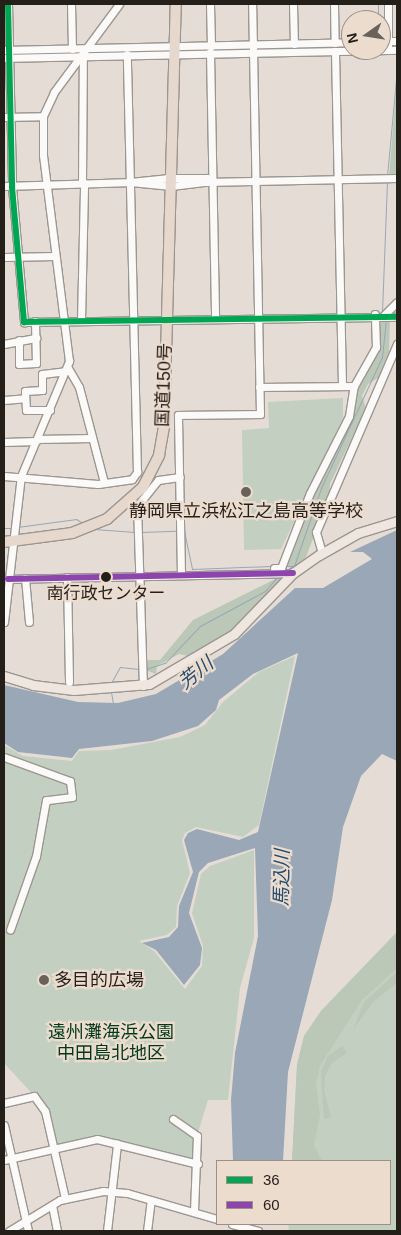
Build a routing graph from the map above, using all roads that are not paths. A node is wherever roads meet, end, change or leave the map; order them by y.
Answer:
1 (8, 4) edge
2 (71, 4) edge
3 (119, 4) edge
4 (176, 4) edge
5 (210, 4) edge
6 (252, 4) edge
7 (293, 4) edge
8 (334, 4) edge
9 (113, 8) edge
10 (294, 44) junction
11 (341, 45) edge
12 (335, 47) junction
13 (341, 47) edge
14 (72, 49) junction
15 (210, 49) junction
16 (253, 49) junction
17 (7, 50) edge
18 (174, 50) junction
19 (84, 53) junction
20 (128, 54) junction
21 (7, 58) edge
22 (43, 116) junction
23 (7, 117) edge
24 (397, 178) edge
25 (337, 179) junction
26 (255, 180) junction
27 (209, 181) junction
28 (130, 182) junction
29 (158, 182) dead end
30 (171, 182) junction
31 (83, 183) junction
32 (50, 185) junction
33 (4, 186) edge
34 (12, 187) junction
35 (55, 256) junction
36 (4, 257) edge
37 (18, 257) junction
38 (397, 302) edge
39 (340, 314) junction
40 (375, 314) junction
41 (384, 315) junction
42 (215, 316) junction
43 (258, 316) junction
44 (133, 317) junction
45 (166, 317) junction
46 (397, 317) edge
47 (65, 320) junction
48 (81, 320) junction
49 (35, 321) junction
50 (36, 338) junction
51 (18, 340) junction
52 (4, 344) edge
53 (397, 344) edge
54 (68, 370) junction
55 (342, 386) junction
56 (354, 386) junction
57 (259, 387) junction
58 (25, 398) junction
59 (4, 400) edge
60 (50, 410) junction
61 (92, 438) junction
62 (36, 440) junction
63 (4, 442) edge
64 (4, 476) edge
65 (21, 476) junction
66 (180, 479) junction
67 (104, 482) junction
68 (141, 482) dead end
69 (160, 482) dead end
70 (397, 521) edge
71 (7, 541) edge
72 (322, 553) junction
73 (261, 573) junction
74 (294, 573) junction
75 (181, 574) junction
76 (139, 576) junction
77 (7, 577) edge
78 (68, 577) junction
79 (26, 578) junction
80 (4, 622) edge
81 (29, 622) dead end
82 (4, 676) edge
83 (70, 682) dead end
84 (143, 686) junction
85 (4, 757) edge
86 (10, 930) dead end
87 (4, 1103) edge
88 (174, 1119) dead end
89 (4, 1125) edge
90 (117, 1144) junction
91 (54, 1149) junction
92 (8, 1159) edge
93 (198, 1164) junction
94 (111, 1191) junction
95 (65, 1198) junction
96 (150, 1200) junction
97 (52, 1205) junction
98 (197, 1213) junction
99 (216, 1219) edge
100 (26, 1220) junction
101 (236, 1225) edge
102 (8, 1231) edge
103 (28, 1231) edge
104 (57, 1231) edge
105 (107, 1231) edge
106 (147, 1231) edge
107 (258, 1231) edge

1 - 17 street
2 - 14 street
3 - 9 street
4 - 18 highway, 国道150号
5 - 15 street
6 - 16 street
7 - 10 street
8 - 12 street
9 - 19 street
10 - 12 street
10 - 16 street
11 - 12 street
12 - 13 street
12 - 16 street
12 - 25 street
14 - 17 street
14 - 19 street
15 - 16 street
15 - 18 street
15 - 27 street
16 - 26 street
17 - 21 street
18 - 19 street
18 - 20 street
18 - 30 highway, 国道150号
19 - 20 street
19 - 21 street
19 - 22 street
19 - 31 street
20 - 28 street
21 - 23 street
22 - 23 street
22 - 32 street
23 - 34 street
24 - 25 street
25 - 26 street
25 - 39 street
26 - 27 street
26 - 43 street
27 - 30 street
27 - 42 street
28 - 29 street
28 - 30 street
28 - 31 street
28 - 44 street
30 - 45 highway, 国道150号
31 - 32 street
31 - 48 street
32 - 34 street
32 - 35 street
33 - 34 street
34 - 37 street
35 - 37 street
35 - 47 street
36 - 37 street
37 - 49 street
38 - 41 street
39 - 40 street
39 - 43 street
39 - 55 street
40 - 41 street
40 - 56 street
41 - 46 street
42 - 43 street
42 - 45 street
43 - 57 street
44 - 45 street
44 - 48 street
44 - 67 street
45 - 71 highway, 国道150号
47 - 48 street
47 - 49 street
47 - 54 street
49 - 50 street
50 - 51 street
50 - 51 street
51 - 52 street
53 - 72 street
54 - 58 street
54 - 60 street
54 - 61 street
55 - 56 street
55 - 57 street
56 - 73 street
57 - 66 street
58 - 59 street
58 - 60 street
60 - 62 street
61 - 62 street
61 - 67 street
62 - 63 street
62 - 65 street
64 - 65 street
65 - 67 street
65 - 71 street
66 - 69 street
66 - 75 street
66 - 76 street
67 - 68 street
70 - 72 main road
71 - 77 street
72 - 74 main road
73 - 74 street
73 - 75 street
74 - 84 main road
75 - 76 street
76 - 78 street
76 - 84 street
77 - 79 street
77 - 80 street
78 - 79 street
78 - 83 street
79 - 81 street
82 - 84 main road
85 - 86 street
87 - 91 street
88 - 93 street
89 - 92 street
90 - 91 street
90 - 93 street
90 - 94 street
91 - 92 street
91 - 95 street
92 - 100 street
93 - 98 street
94 - 95 street
94 - 96 street
94 - 105 street
95 - 97 street
96 - 98 street
96 - 106 street
97 - 100 street
97 - 104 street
98 - 99 street
100 - 102 street
100 - 103 street
101 - 107 street

